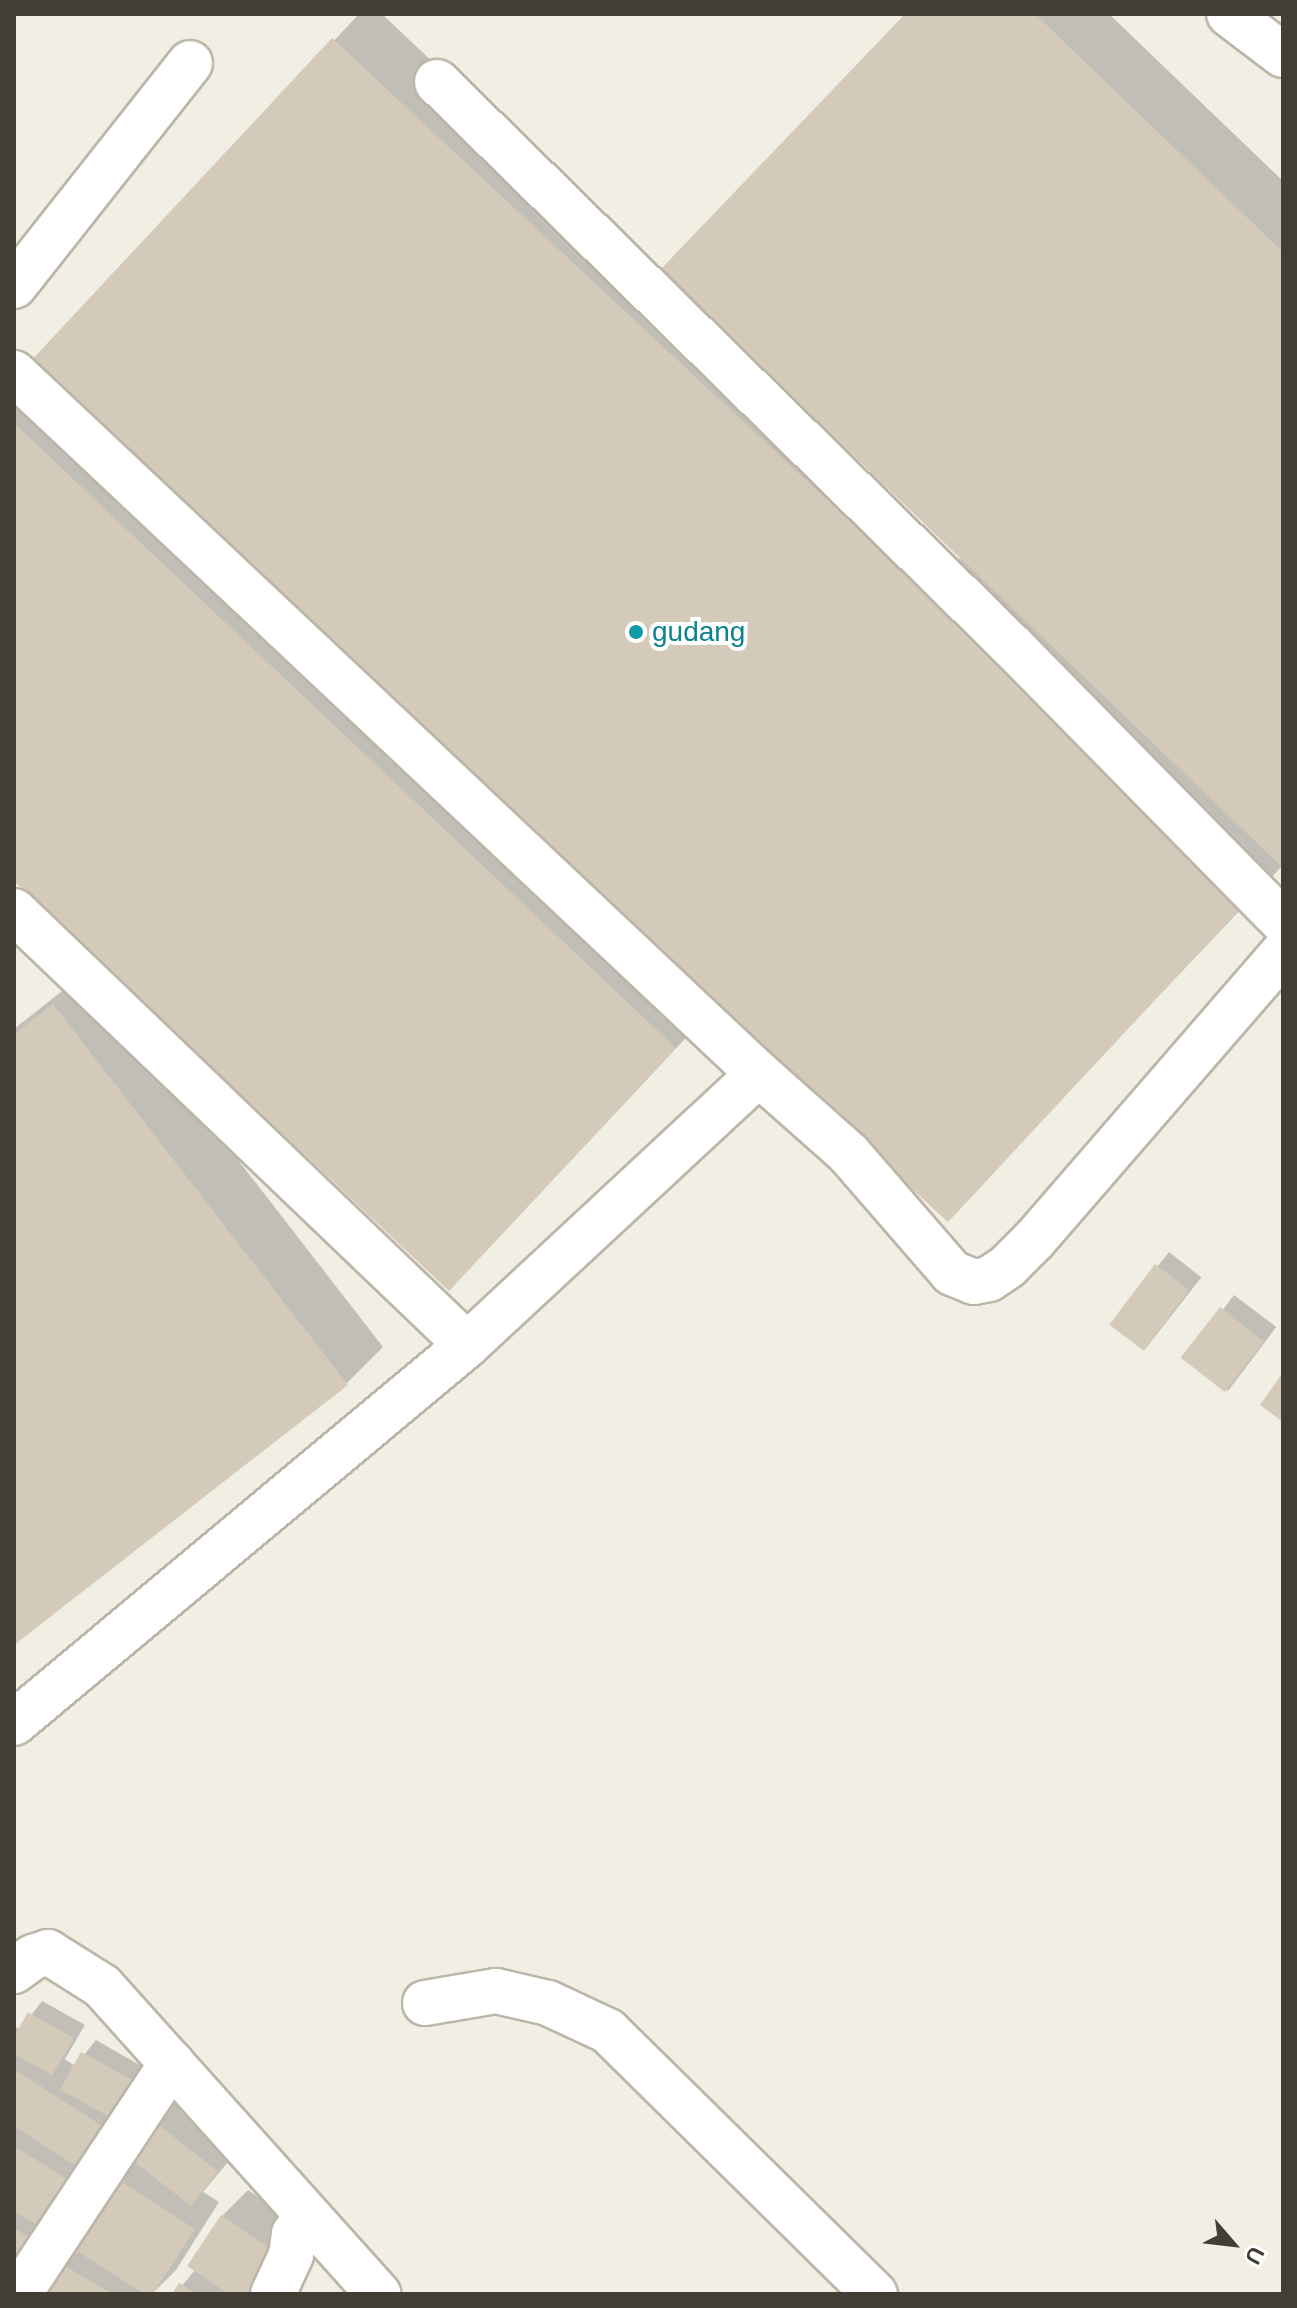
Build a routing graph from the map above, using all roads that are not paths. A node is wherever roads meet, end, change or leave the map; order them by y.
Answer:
1 (1229, 14) edge
2 (1283, 55) edge
3 (190, 63) dead end
4 (437, 82) dead end
5 (14, 286) edge
6 (14, 373) edge
7 (14, 911) edge
8 (1283, 922) edge
9 (1283, 953) edge
10 (759, 1074) junction
11 (467, 1345) junction
12 (14, 1723) edge
13 (14, 1971) edge
14 (425, 2003) dead end
15 (172, 2063) junction
16 (307, 2215) junction
17 (19, 2294) edge
18 (273, 2294) edge
19 (378, 2294) edge
20 (875, 2294) edge

1 - 2 street
3 - 5 street
4 - 8 street
6 - 10 street
7 - 11 street
9 - 10 street
10 - 11 street
11 - 12 street
13 - 15 street
14 - 20 street
15 - 16 street
15 - 17 street
16 - 18 street
16 - 19 street

